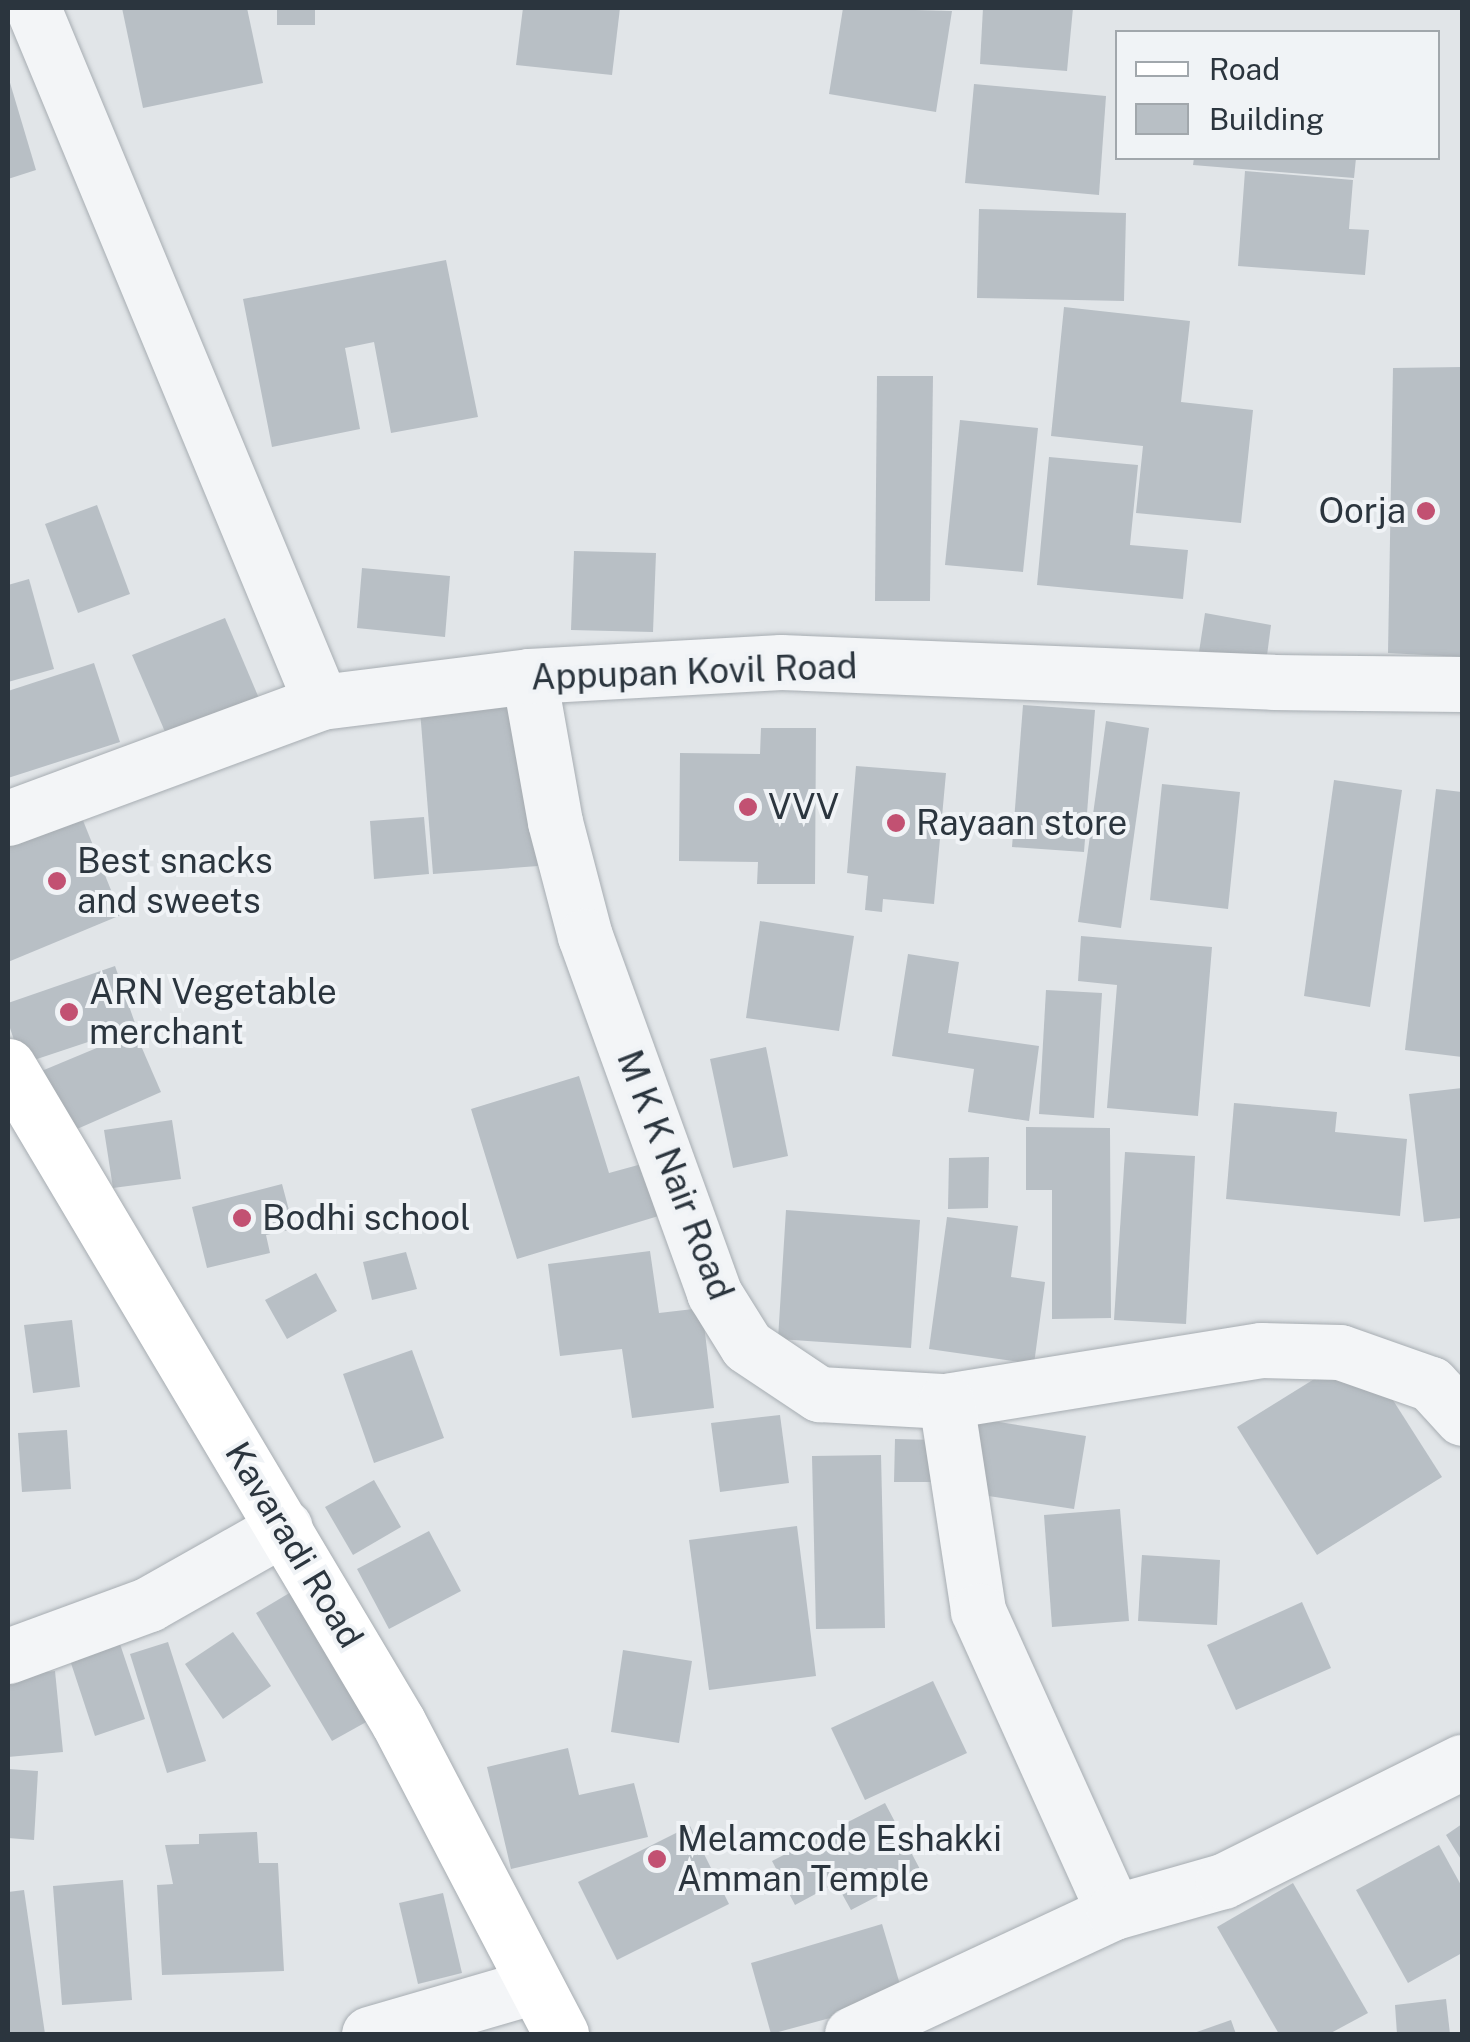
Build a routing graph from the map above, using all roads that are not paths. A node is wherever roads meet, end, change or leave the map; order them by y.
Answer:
1 (33, 8) edge
2 (529, 676) junction
3 (1462, 684) edge
4 (320, 702) junction
5 (8, 818) edge
6 (8, 1066) edge
7 (946, 1401) junction
8 (1462, 1418) edge
9 (285, 1527) junction
10 (8, 1656) edge
11 (1462, 1762) edge
12 (1114, 1912) junction
13 (534, 1986) junction
14 (368, 2034) edge
15 (561, 2034) edge
16 (852, 2034) edge

1 - 4 street
2 - 3 street, Appupan Kovil Road
2 - 4 street, Appupan Kovil Road
2 - 7 street, M K K Nair Road
4 - 5 street, Appupan Kovil Road
6 - 9 main road, Kavaradi Road
7 - 8 street, M K K Nair Road
7 - 12 street
9 - 10 street
9 - 13 main road, Kavaradi Road
11 - 12 street
12 - 16 street
13 - 14 street
13 - 15 main road, Kavaradi Road

